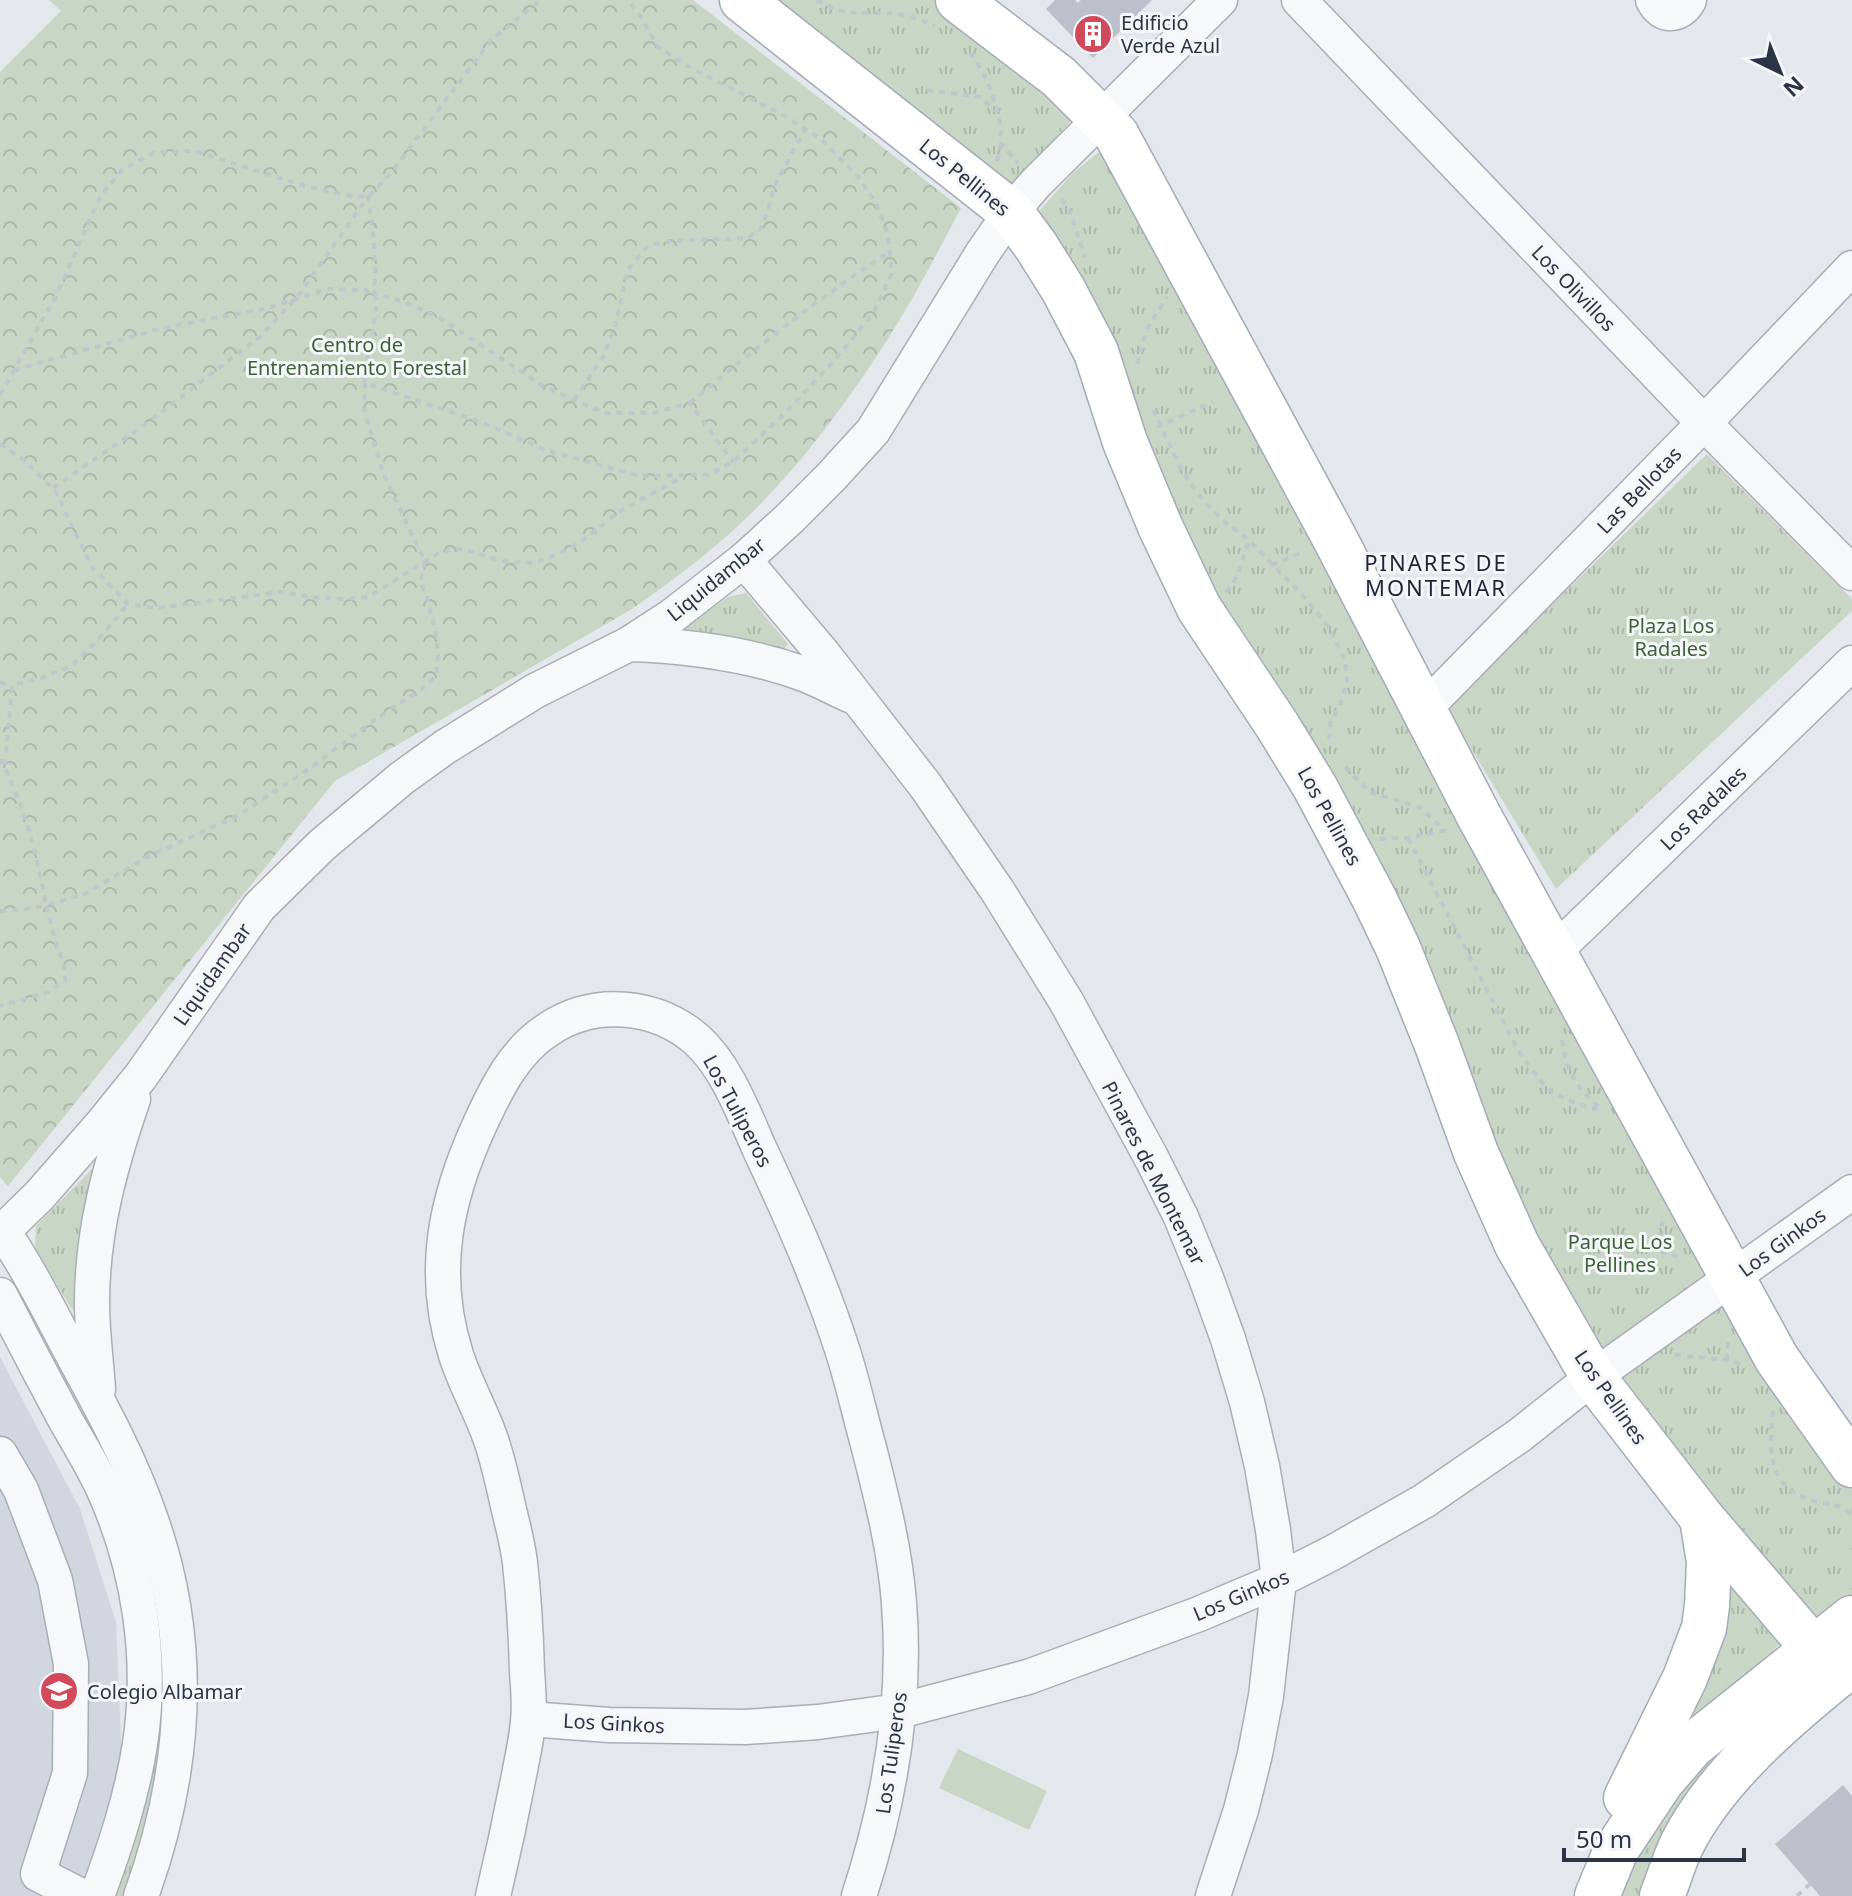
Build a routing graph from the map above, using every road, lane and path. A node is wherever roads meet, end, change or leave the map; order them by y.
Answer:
1 (541, 0) edge
2 (628, 0) edge
3 (742, 0) edge
4 (817, 0) edge
5 (1220, 0) edge
6 (1299, 0) edge
7 (1653, 0) edge
8 (1689, 0) edge
9 (948, 13) edge
10 (969, 51) dead end
11 (927, 90) dead end
12 (997, 113) junction
13 (1102, 118) junction
14 (805, 129) junction
15 (368, 197) junction
16 (1024, 197) junction
17 (890, 251) junction
18 (1852, 268) edge
19 (1190, 271) junction
20 (374, 294) junction
21 (297, 297) junction
22 (1135, 369) dead end
23 (14, 370) junction
24 (365, 383) junction
25 (0, 395) edge
26 (1148, 398) dead end
27 (574, 400) junction
28 (1213, 402) dead end
29 (690, 403) junction
30 (1704, 423) junction
31 (1143, 434) junction
32 (0, 444) edge
33 (733, 462) junction
34 (686, 475) junction
35 (53, 488) junction
36 (1249, 540) junction
37 (744, 560) junction
38 (425, 562) junction
39 (1852, 573) edge
40 (128, 604) junction
41 (1199, 608) junction
42 (629, 644) junction
43 (1852, 663) edge
44 (0, 682) edge
45 (12, 687) junction
46 (858, 699) junction
47 (1424, 709) junction
48 (1329, 746) dead end
49 (0, 759) edge
50 (1342, 764) dead end
51 (5, 768) junction
52 (1462, 823) junction
53 (1408, 838) junction
54 (1346, 843) junction
55 (46, 905) junction
56 (0, 911) edge
57 (1554, 952) junction
58 (0, 1006) edge
59 (141, 1076) junction
60 (1604, 1110) dead end
61 (1852, 1192) edge
62 (1, 1231) edge
63 (1733, 1277) junction
64 (0, 1295) edge
65 (8, 1330) edge
66 (1629, 1351) junction
67 (77, 1361) junction
68 (1748, 1366) dead end
69 (1593, 1377) junction
70 (99, 1401) junction
71 (1774, 1404) dead end
72 (0, 1454) edge
73 (1852, 1465) edge
74 (1852, 1514) edge
75 (1702, 1518) junction
76 (1279, 1580) junction
77 (1852, 1618) edge
78 (1839, 1670) edge
79 (899, 1711) junction
80 (529, 1719) junction
81 (1602, 1884) edge
82 (1810, 1884) dead end
83 (81, 1896) edge
84 (97, 1896) edge
85 (141, 1896) edge
86 (493, 1896) edge
87 (859, 1896) edge
88 (1213, 1896) edge
89 (1662, 1896) edge
90 (1797, 1896) edge

1 - 15 path
2 - 14 path
3 - 16 main road, Los Pellines
4 - 9 path
5 - 13 street, Liquidambar
6 - 30 street, Los Olivillos
7 - 8 street
9 - 13 main road
10 - 12 path
11 - 12 path
12 - 16 path
13 - 16 street, Liquidambar
13 - 19 main road
14 - 17 path
14 - 27 path
15 - 20 path
15 - 21 path
15 - 23 path
16 - 31 main road, Los Pellines
16 - 37 street, Liquidambar
17 - 29 path
17 - 33 path
18 - 30 street, Las Bellotas
19 - 22 path
19 - 47 main road
20 - 21 path
20 - 24 path
20 - 27 path
21 - 23 path
21 - 35 path
23 - 25 path
24 - 34 path
24 - 38 path
26 - 31 path
27 - 29 path
28 - 31 path
29 - 33 path
30 - 39 street, Los Olivillos
30 - 47 street, Las Bellotas
31 - 36 path
31 - 41 main road, Los Pellines
32 - 35 path
33 - 34 path
34 - 38 path
35 - 40 path
36 - 41 path
36 - 48 path
37 - 42 street, Liquidambar
37 - 46 street, Pinares de Montemar
38 - 40 path
38 - 55 path
40 - 45 path
41 - 54 main road, Los Pellines
42 - 46 street, Pinares de Montemar
42 - 59 street, Liquidambar
43 - 57 street, Los Radales
44 - 45 path
45 - 51 path
46 - 76 street, Pinares de Montemar
47 - 52 main road
49 - 51 path
50 - 52 path
51 - 55 path
52 - 53 path
52 - 57 main road
53 - 54 path
53 - 60 path
54 - 69 main road, Los Pellines
55 - 56 path
55 - 58 path
57 - 63 main road
59 - 62 street, Liquidambar
59 - 70 street, Liquidambar
61 - 63 street, Los Ginkos
62 - 67 street
63 - 66 street, Los Ginkos
63 - 73 main road
64 - 65 street
65 - 67 street
65 - 84 street
66 - 68 path
66 - 69 street, Los Ginkos
67 - 70 street
69 - 75 main road, Los Pellines
69 - 76 street, Los Ginkos
70 - 85 street
71 - 74 path
72 - 83 street
75 - 78 main road, Los Pellines
75 - 81 main road
76 - 79 street, Los Ginkos
76 - 88 street, Pinares de Montemar
77 - 78 main road
78 - 81 main road
78 - 89 main road
79 - 80 street, Los Ginkos
79 - 80 street, Los Tuliperos
79 - 87 street, Los Tuliperos
80 - 86 street, Los Tuliperos
82 - 90 path

